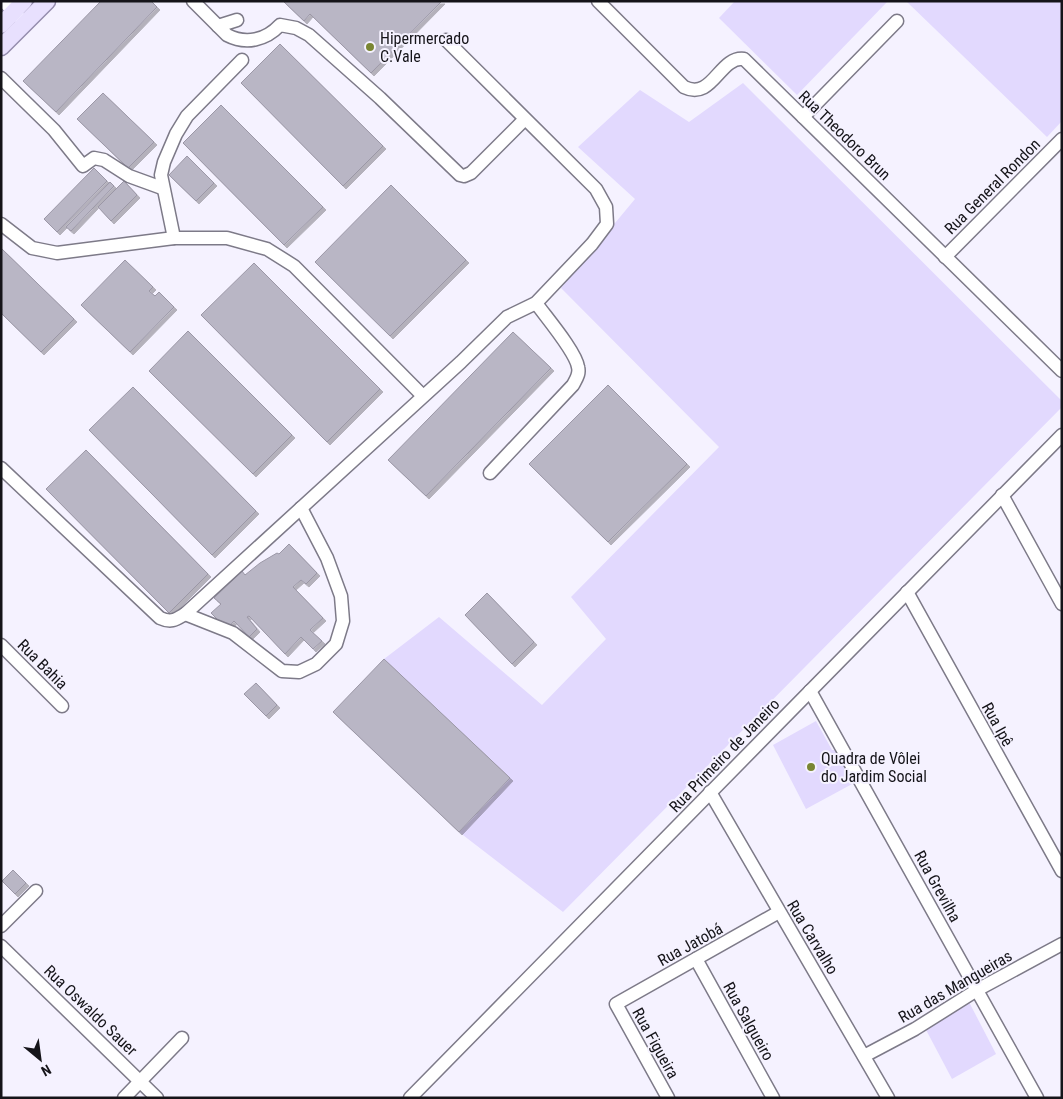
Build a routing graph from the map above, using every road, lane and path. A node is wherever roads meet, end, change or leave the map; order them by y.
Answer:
1 (46, 1) edge
2 (193, 1) edge
3 (598, 1) edge
4 (16, 9) edge
5 (237, 20) dead end
6 (897, 21) dead end
7 (1, 25) edge
8 (218, 26) junction
9 (446, 40) dead end
10 (1, 47) edge
11 (242, 60) dead end
12 (1, 78) edge
13 (803, 117) junction
14 (524, 120) junction
15 (1062, 139) edge
16 (162, 188) junction
17 (1, 224) edge
18 (174, 238) junction
19 (945, 257) junction
20 (536, 304) junction
21 (1062, 371) edge
22 (423, 396) junction
23 (1062, 435) edge
24 (1, 468) edge
25 (490, 473) dead end
26 (1002, 495) junction
27 (301, 508) junction
28 (907, 592) junction
29 (1062, 604) edge
30 (185, 614) junction
31 (1, 645) edge
32 (810, 691) junction
33 (62, 706) dead end
34 (710, 792) junction
35 (1062, 871) edge
36 (36, 891) dead end
37 (779, 912) junction
38 (1, 926) edge
39 (1062, 944) edge
40 (1, 946) edge
41 (696, 959) junction
42 (977, 990) junction
43 (616, 1004) joint
44 (182, 1038) dead end
45 (864, 1056) junction
46 (141, 1081) junction
47 (124, 1098) edge
48 (157, 1098) edge
49 (410, 1098) edge
50 (668, 1098) edge
51 (772, 1098) edge
52 (888, 1098) edge
53 (1037, 1098) edge

1 - 4 main road
2 - 8 street
3 - 13 street, Rua Theodoro Brun
4 - 7 main road
4 - 10 main road
5 - 8 street
6 - 13 street
8 - 14 street
9 - 14 street
11 - 16 street
12 - 16 street
13 - 19 street, Rua Theodoro Brun
14 - 20 street
15 - 19 street, Rua General Rondon
16 - 18 street
17 - 18 street
18 - 22 street
19 - 21 street, Rua Theodoro Brun
20 - 22 street
20 - 25 street
22 - 27 street
23 - 26 street, Rua Primeiro de Janeiro
24 - 30 street
26 - 28 street, Rua Primeiro de Janeiro
26 - 29 street
27 - 30 street
27 - 30 street
28 - 32 street, Rua Primeiro de Janeiro
28 - 35 street, Rua Ipê
31 - 33 street, Rua Bahia
32 - 34 street, Rua Primeiro de Janeiro
32 - 42 street, Rua Grevilha
34 - 37 street, Rua Carvalho
34 - 49 street, Rua Primeiro de Janeiro
36 - 38 street
37 - 41 street, Rua Jatobá
37 - 45 street, Rua Carvalho
39 - 42 street, Rua das Mangueiras
40 - 46 street, Rua Oswaldo Sauer
41 - 43 street, Rua Jatobá
41 - 51 street, Rua Salgueiro
42 - 45 street, Rua das Mangueiras
42 - 53 street, Rua Grevilha
43 - 50 street, Rua Figueira
44 - 46 street
45 - 52 street, Rua Carvalho
46 - 47 street
46 - 48 street, Rua Oswaldo Sauer

